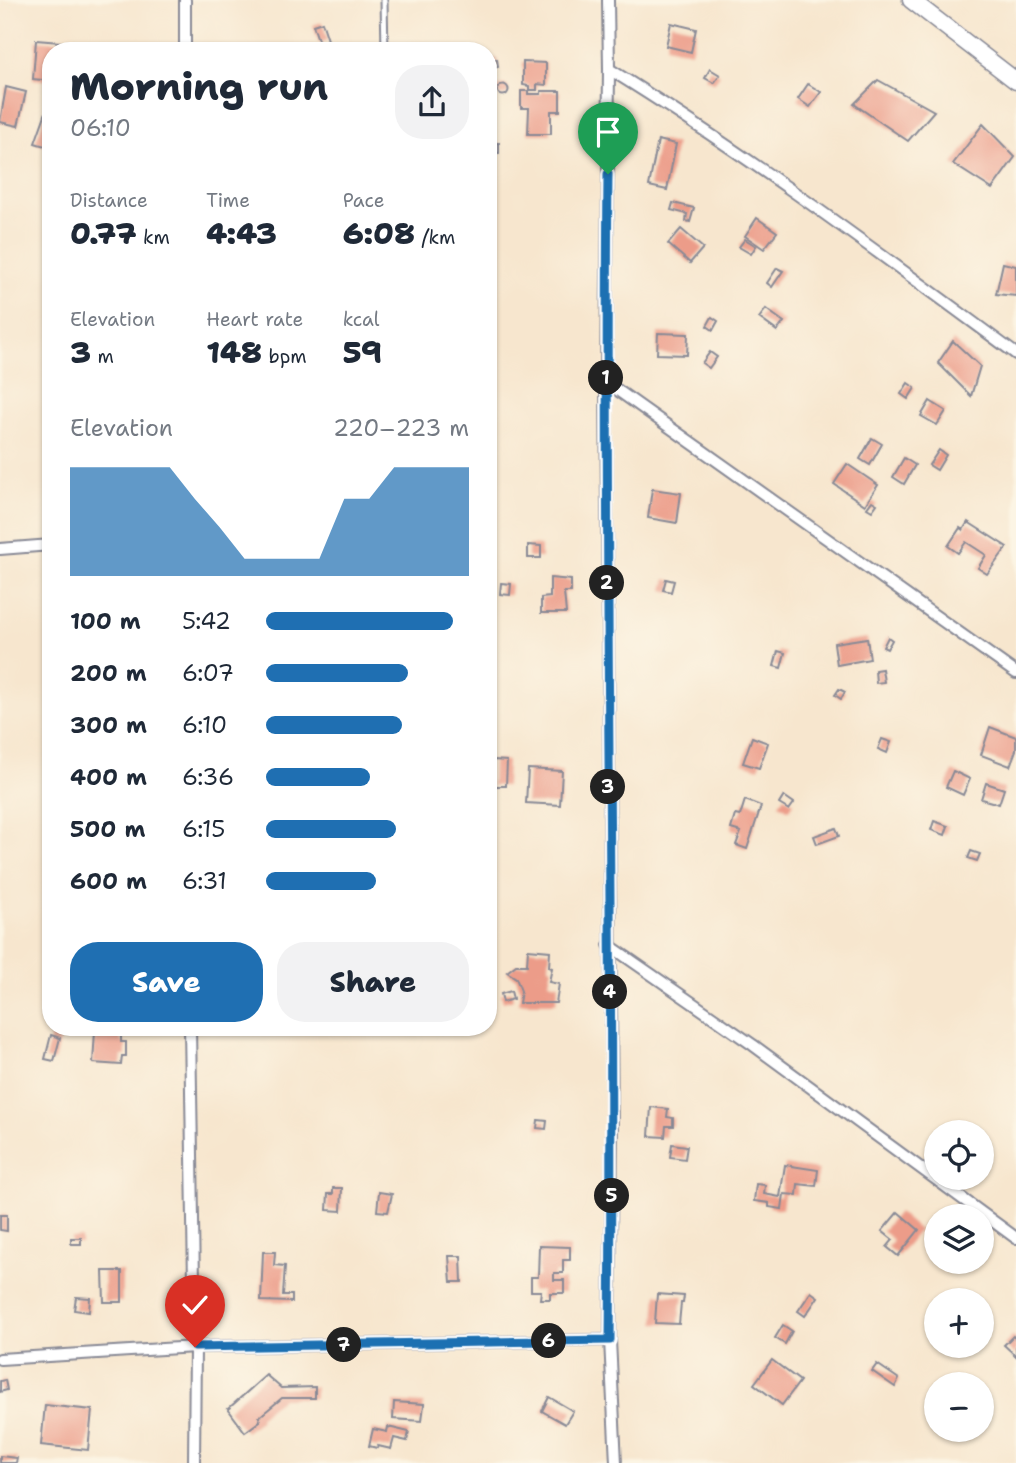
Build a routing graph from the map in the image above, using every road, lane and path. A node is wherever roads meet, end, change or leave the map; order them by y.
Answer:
1 (186, 0) edge
2 (384, 0) edge
3 (608, 0) edge
4 (911, 0) edge
5 (185, 42) edge
6 (385, 42) edge
7 (609, 69) junction
8 (1016, 81) edge
9 (1016, 354) edge
10 (606, 382) junction
11 (42, 546) edge
12 (0, 549) edge
13 (1016, 673) edge
14 (609, 945) junction
15 (190, 1036) edge
16 (1016, 1238) edge
17 (610, 1340) junction
18 (195, 1347) junction
19 (0, 1359) edge
20 (617, 1462) edge
21 (194, 1463) edge

1 - 5 street
2 - 6 lane
3 - 7 street
4 - 8 main road
7 - 9 street
7 - 10 street
10 - 13 street
10 - 14 street
11 - 12 street
14 - 16 street
14 - 17 street
15 - 18 street
17 - 18 street
17 - 20 street
18 - 19 street
18 - 21 street

